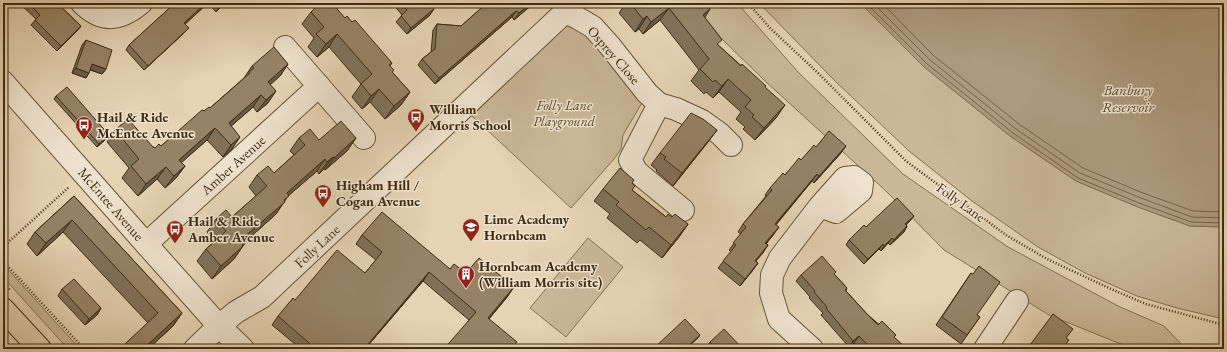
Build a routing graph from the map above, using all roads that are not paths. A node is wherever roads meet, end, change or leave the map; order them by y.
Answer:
1 (82, 3) edge
2 (141, 3) edge
3 (567, 6) edge
4 (285, 47) dead end
5 (3, 82) edge
6 (319, 86) junction
7 (659, 104) junction
8 (364, 138) dead end
9 (731, 146) dead end
10 (820, 206) dead end
11 (683, 210) dead end
12 (146, 244) junction
13 (1017, 301) dead end
14 (3, 309) edge
15 (219, 326) junction
16 (40, 349) edge
17 (195, 349) edge
18 (243, 349) edge
19 (812, 349) edge
20 (984, 349) edge

1 - 2 street
3 - 7 street, Osprey Close
3 - 15 street, Folly Lane
4 - 6 street
5 - 12 street, McEntee Avenue
6 - 8 street
6 - 12 street, Amber Avenue
7 - 9 street, Osprey Close
7 - 11 street
10 - 19 street
12 - 15 street, McEntee Avenue
13 - 20 street
14 - 16 main road
15 - 17 street, Folly Lane
15 - 18 street, McEntee Avenue

